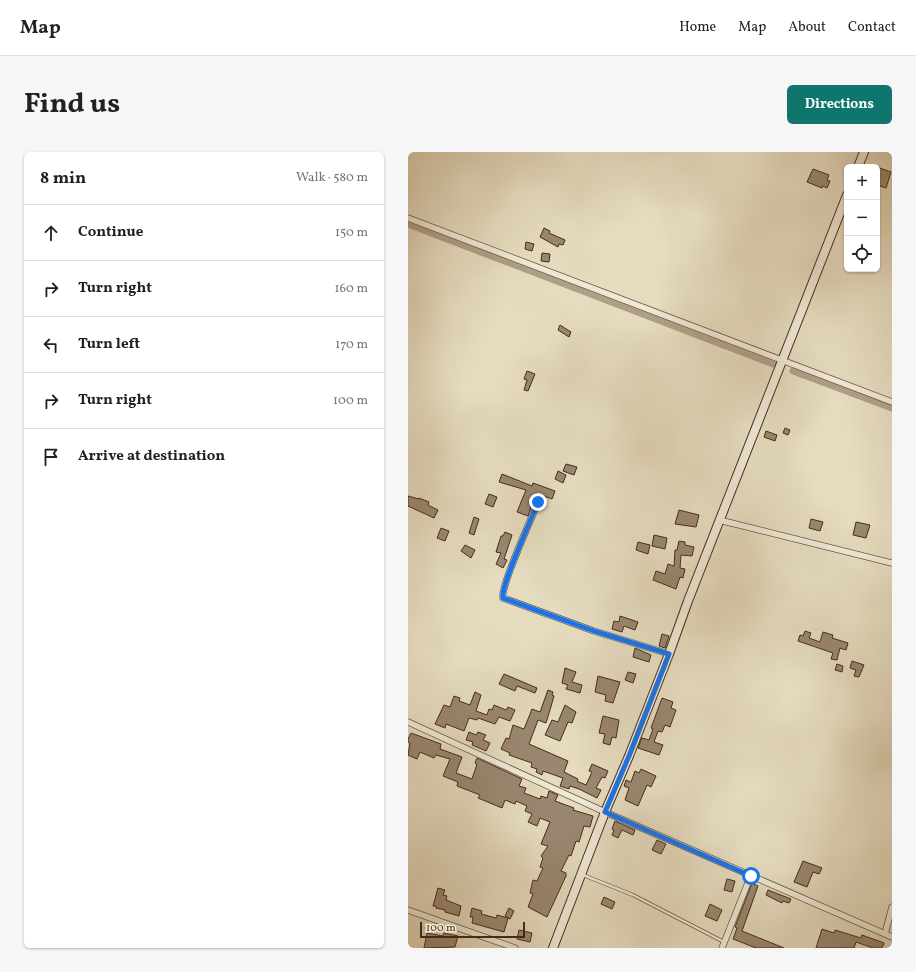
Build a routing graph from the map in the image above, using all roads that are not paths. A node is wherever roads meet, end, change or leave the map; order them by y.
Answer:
1 (864, 152) edge
2 (859, 164) edge
3 (845, 200) edge
4 (408, 218) edge
5 (782, 360) junction
6 (892, 402) edge
7 (538, 502) dead end
8 (719, 520) junction
9 (892, 563) edge
10 (669, 654) junction
11 (408, 722) edge
12 (605, 812) junction
13 (582, 874) junction
14 (751, 876) junction
15 (892, 907) edge
16 (408, 910) edge
17 (885, 934) junction
18 (892, 937) edge
19 (723, 945) edge
20 (515, 948) edge
21 (553, 948) edge

1 - 2 main road
3 - 5 main road
4 - 5 street
5 - 6 street
5 - 8 main road
7 - 10 street
8 - 9 street
8 - 10 main road
10 - 12 main road
11 - 12 street
12 - 13 main road
12 - 14 street
13 - 19 lane
13 - 21 main road
14 - 17 street
14 - 19 street
15 - 17 street
16 - 20 street
17 - 18 street

